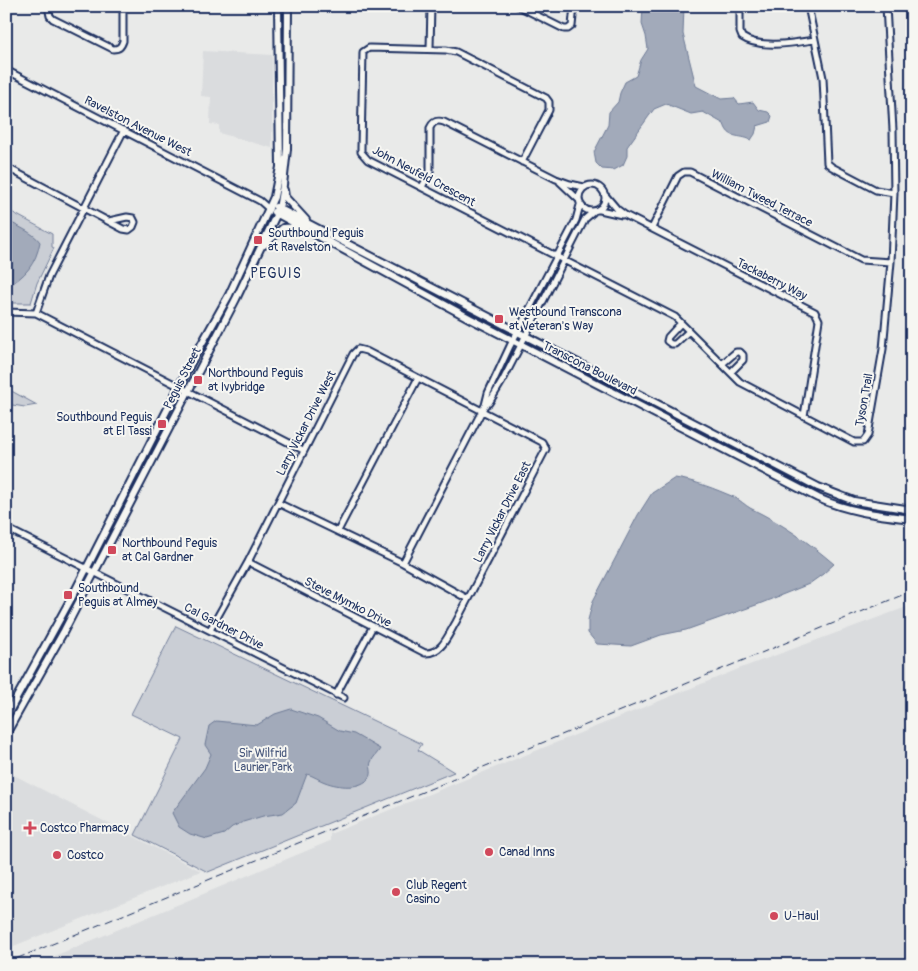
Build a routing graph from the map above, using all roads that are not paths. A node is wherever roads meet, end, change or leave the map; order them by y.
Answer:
1 (48, 6) edge
2 (123, 6) edge
3 (278, 6) edge
4 (288, 6) edge
5 (431, 6) edge
6 (518, 6) edge
7 (574, 6) edge
8 (740, 6) edge
9 (808, 6) edge
10 (886, 6) edge
11 (814, 40) junction
12 (430, 48) junction
13 (6, 70) edge
14 (124, 130) junction
15 (522, 162) junction
16 (6, 167) edge
17 (556, 179) junction
18 (283, 185) junction
19 (422, 187) junction
20 (584, 187) junction
21 (894, 193) junction
22 (606, 196) junction
23 (578, 199) junction
24 (580, 206) junction
25 (83, 207) junction
26 (270, 207) junction
27 (600, 210) junction
28 (278, 211) junction
29 (593, 212) junction
30 (625, 215) junction
31 (109, 221) dead end
32 (312, 226) junction
33 (304, 228) junction
34 (652, 228) junction
35 (260, 249) junction
36 (557, 258) junction
37 (564, 261) junction
38 (891, 262) junction
39 (6, 312) edge
40 (36, 313) junction
41 (681, 323) junction
42 (689, 330) junction
43 (517, 332) junction
44 (526, 337) junction
45 (513, 341) junction
46 (522, 345) junction
47 (722, 364) junction
48 (731, 372) junction
49 (418, 378) junction
50 (180, 387) junction
51 (189, 391) junction
52 (484, 408) junction
53 (804, 416) junction
54 (303, 450) junction
55 (278, 502) junction
56 (912, 510) edge
57 (912, 519) edge
58 (6, 528) edge
59 (338, 531) junction
60 (248, 562) junction
61 (403, 563) junction
62 (86, 569) junction
63 (94, 573) junction
64 (468, 599) junction
65 (372, 626) junction
66 (210, 630) junction
67 (439, 650) joint
68 (336, 695) junction
69 (344, 698) dead end
70 (6, 717) edge
71 (6, 734) edge

1 - 2 street
3 - 26 street, Peguis Street
4 - 18 street, Peguis Street
5 - 12 street
6 - 7 street
8 - 11 street
9 - 11 street
10 - 21 street, Tyson Trail
11 - 21 street
12 - 15 street, John Neufeld Crescent
12 - 19 street, John Neufeld Crescent
13 - 14 street, Ravelston Avenue West
14 - 25 street
14 - 26 street, Ravelston Avenue West
15 - 17 street
15 - 19 street
16 - 25 street
17 - 20 street
17 - 23 street
18 - 28 street, Peguis Street
18 - 32 street
19 - 36 street, John Neufeld Crescent
20 - 22 street
20 - 23 street
21 - 38 street, Tyson Trail
22 - 27 street
22 - 30 street
23 - 24 street
24 - 29 street
24 - 36 street
25 - 31 street
25 - 40 street
26 - 28 street, Transcona Boulevard
26 - 50 street, Peguis Street
27 - 29 street
27 - 30 street
28 - 32 street, Transcona Boulevard
28 - 33 street, Transcona Boulevard
28 - 35 street, Peguis Street
29 - 37 street
30 - 34 street, Tackaberry Way
32 - 43 street, Transcona Boulevard
33 - 35 street
33 - 45 street, Transcona Boulevard
34 - 38 street, William Tweed Terrace
34 - 53 street, Tackaberry Way
35 - 51 street, Peguis Street
36 - 37 street, John Neufeld Crescent
36 - 43 street
37 - 41 street, Tyson Trail
37 - 44 street
38 - 53 street, Tyson Trail
39 - 40 street
40 - 50 street
41 - 42 street, Tyson Trail
41 - 42 street
42 - 47 street, Tyson Trail
43 - 44 street, Transcona Boulevard
43 - 45 street
44 - 46 street
44 - 56 street, Transcona Boulevard
45 - 46 street, Transcona Boulevard
45 - 52 street
46 - 52 street
46 - 57 street, Transcona Boulevard
47 - 48 street, Tyson Trail
47 - 48 street
48 - 53 street, Tyson Trail
49 - 52 street, Larry Vickar Drive West
49 - 54 street, Larry Vickar Drive West
49 - 59 street
50 - 51 street
50 - 62 street, Peguis Street
51 - 54 street
51 - 63 street, Peguis Street
52 - 61 street
52 - 64 street, Larry Vickar Drive East
54 - 55 street, Larry Vickar Drive West
55 - 59 street
55 - 60 street, Larry Vickar Drive West
58 - 62 street, Cal Gardner Drive
59 - 61 street
60 - 65 street, Steve Mymko Drive
60 - 66 street, Larry Vickar Drive West
61 - 64 street
62 - 63 street, Cal Gardner Drive
62 - 70 street, Peguis Street
63 - 66 street, Cal Gardner Drive
63 - 71 street, Peguis Street
64 - 67 street, Larry Vickar Drive East
65 - 67 street, Steve Mymko Drive
65 - 68 street
66 - 68 street, Cal Gardner Drive
68 - 69 street, Cal Gardner Drive

